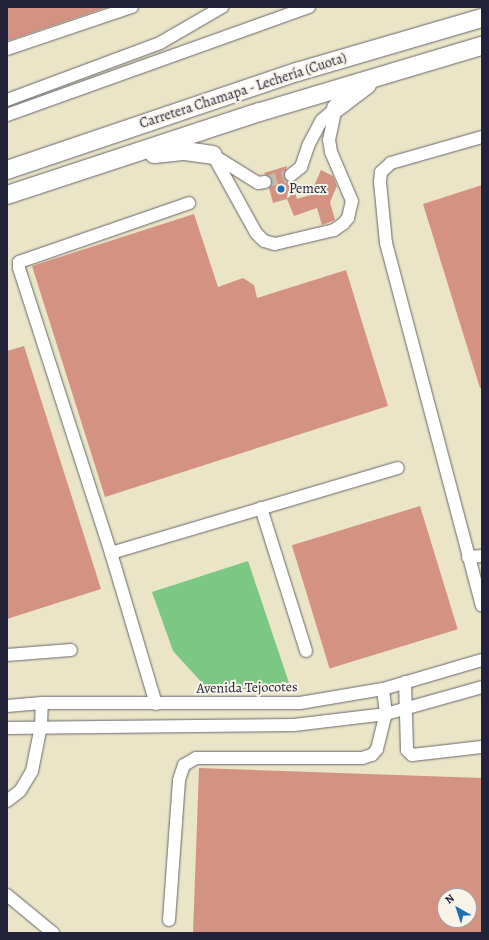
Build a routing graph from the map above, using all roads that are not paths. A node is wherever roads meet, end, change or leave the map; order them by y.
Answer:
1 (132, 7) edge
2 (222, 7) edge
3 (309, 7) edge
4 (482, 18) edge
5 (482, 46) edge
6 (7, 49) edge
7 (410, 66) junction
8 (7, 100) edge
9 (336, 108) junction
10 (7, 115) edge
11 (482, 137) edge
12 (213, 155) junction
13 (7, 170) edge
14 (291, 175) tunnel mouth
15 (266, 182) tunnel mouth
16 (37, 183) junction
17 (7, 194) edge
18 (189, 203) dead end
19 (398, 468) dead end
20 (261, 508) junction
21 (111, 554) junction
22 (468, 556) junction
23 (482, 556) edge
24 (482, 606) edge
25 (71, 650) dead end
26 (306, 651) dead end
27 (7, 655) edge
28 (482, 660) edge
29 (405, 682) junction
30 (482, 686) edge
31 (383, 689) junction
32 (42, 703) junction
33 (156, 704) junction
34 (7, 706) edge
35 (407, 709) junction
36 (386, 714) junction
37 (41, 726) junction
38 (7, 728) edge
39 (482, 747) edge
40 (7, 801) edge
41 (7, 895) edge
42 (169, 920) dead end
43 (53, 933) edge

1 - 6 street
2 - 8 street
3 - 10 street
4 - 13 highway, Carretera Chamapa - Lechería (Cuota)
5 - 7 highway, Carretera Chamapa - Lechería (Cuota)
7 - 9 highway
7 - 16 highway, Carretera Chamapa - Lechería (Cuota)
9 - 12 street
9 - 14 street
11 - 22 street
12 - 15 street
12 - 16 highway
16 - 17 highway, Carretera Chamapa - Lechería (Cuota)
18 - 21 street
19 - 20 street
20 - 21 street
20 - 26 street
21 - 33 street
22 - 23 street
22 - 24 street
25 - 27 street
28 - 29 street, Avenida Tejocotes
29 - 31 street, Avenida Tejocotes
29 - 35 street
30 - 35 street
31 - 33 street, Avenida Tejocotes
31 - 36 street
32 - 33 street, Avenida Tejocotes
32 - 34 street, Avenida Tejocotes
32 - 37 street
35 - 36 street
35 - 39 street
36 - 37 street
36 - 42 street
37 - 38 street
37 - 40 street
41 - 43 street

